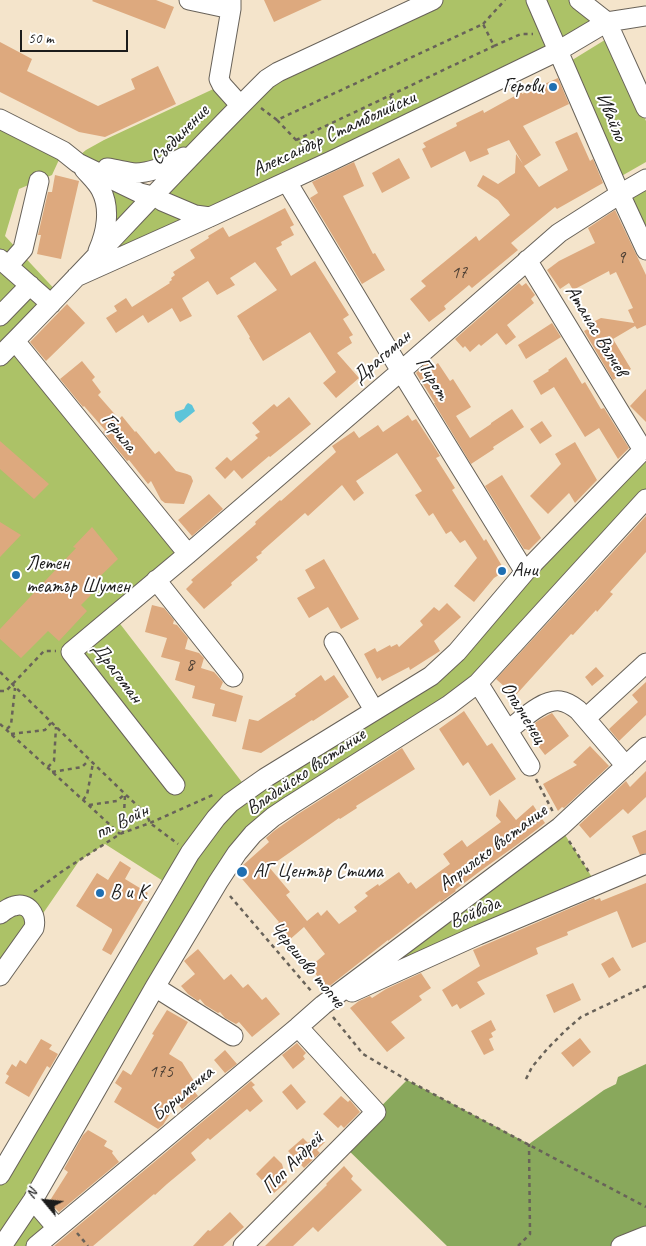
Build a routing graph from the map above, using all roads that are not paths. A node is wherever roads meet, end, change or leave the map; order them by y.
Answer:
1 (189, 0) edge
2 (433, 0) edge
3 (536, 0) edge
4 (579, 0) edge
5 (231, 4) edge
6 (646, 16) edge
7 (607, 22) junction
8 (558, 52) junction
9 (244, 101) junction
10 (646, 108) edge
11 (0, 119) edge
12 (63, 151) junction
13 (194, 152) junction
14 (78, 163) junction
15 (107, 168) junction
16 (646, 179) edge
17 (39, 181) dead end
18 (288, 182) junction
19 (620, 194) junction
20 (157, 199) junction
21 (210, 217) junction
22 (646, 250) edge
23 (95, 257) junction
24 (527, 260) junction
25 (4, 262) edge
26 (76, 278) junction
27 (30, 285) junction
28 (51, 304) junction
29 (0, 316) edge
30 (15, 341) junction
31 (0, 356) edge
32 (401, 371) junction
33 (644, 448) edge
34 (646, 499) edge
35 (188, 554) junction
36 (525, 572) junction
37 (156, 580) junction
38 (334, 642) dead end
39 (646, 663) edge
40 (234, 676) dead end
41 (478, 683) junction
42 (374, 710) junction
43 (586, 718) junction
44 (508, 730) junction
45 (646, 747) edge
46 (530, 766) dead end
47 (626, 766) junction
48 (175, 786) dead end
49 (646, 864) edge
50 (0, 914) edge
51 (0, 976) edge
52 (360, 976) joint
53 (155, 987) junction
54 (323, 1005) junction
55 (298, 1027) junction
56 (233, 1036) dead end
57 (0, 1175) edge
58 (32, 1200) junction
59 (58, 1228) junction
60 (646, 1236) edge
61 (2, 1246) edge
62 (36, 1246) edge
63 (242, 1246) edge
64 (621, 1246) edge

1 - 5 street
2 - 9 street, Съединение
3 - 8 street, Ивайло
4 - 7 street, Ивайло
5 - 9 street
6 - 7 street
7 - 8 street, Александър Стамболийски
7 - 10 street, Ивайло
8 - 18 street, Александър Стамболийски
8 - 19 street, Ивайло
9 - 13 street, Съединение
11 - 12 street
12 - 14 street
12 - 15 street
13 - 15 street
13 - 20 street, Съединение
14 - 20 street
14 - 23 street
15 - 20 street
16 - 19 street, Драгоман
17 - 25 street
18 - 21 street, Александър Стамболийски
18 - 32 street, Пирот
19 - 22 street, Ивайло
19 - 24 street, Драгоман
20 - 21 street
20 - 23 street, Съединение
21 - 26 street, Александър Стамболийски
23 - 26 street, Съединение
24 - 32 street, Драгоман
24 - 33 street, Атанас Вълчев
25 - 27 street
26 - 28 street, Съединение
27 - 28 street
27 - 29 street
28 - 30 street, Съединение
30 - 31 street, Съединение
30 - 35 street, Герила
32 - 35 street, Драгоман
32 - 36 street, Пирот
33 - 36 street, Владайско въстание
34 - 41 street, Владайско въстание
35 - 37 street, Драгоман
36 - 42 street, Владайско въстание
37 - 40 street
37 - 48 street, Драгоман
38 - 42 street
39 - 43 street
41 - 44 street, Опълченец
41 - 53 street, Владайско въстание
42 - 57 street, Владайско въстание
43 - 44 street
43 - 47 street
44 - 46 street, Опълченец
45 - 47 street, Априлско въстание
47 - 52 street, Априлско въстание
49 - 54 street, Войвода
50 - 51 street
52 - 54 street, Боримечка
53 - 56 street
53 - 58 street, Владайско въстание
54 - 55 street, Боримечка
55 - 59 street, Боримечка
55 - 63 street, Поп Андрей
58 - 59 street
58 - 61 street, Владайско въстание
59 - 62 street, Боримечка
60 - 64 street

